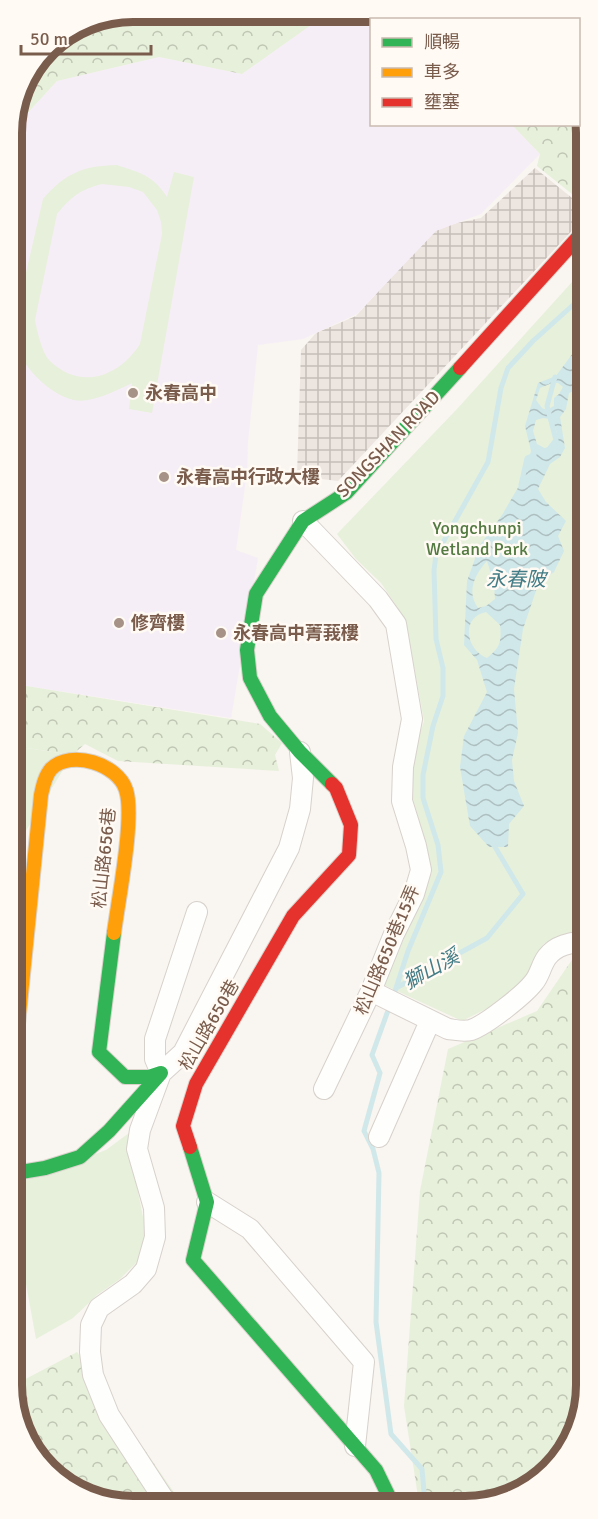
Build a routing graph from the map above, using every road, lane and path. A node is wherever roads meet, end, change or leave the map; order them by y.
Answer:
1 (576, 240) edge
2 (303, 521) junction
3 (300, 752) junction
4 (197, 912) dead end
5 (575, 943) edge
6 (22, 980) edge
7 (371, 992) junction
8 (430, 1022) junction
9 (161, 1073) junction
10 (125, 1077) junction
11 (324, 1089) dead end
12 (138, 1098) junction
13 (145, 1118) junction
14 (379, 1137) dead end
15 (22, 1172) edge
16 (207, 1202) junction
17 (355, 1446) junction
18 (162, 1496) edge
19 (389, 1496) edge

1 - 2 street, SONGSHAN ROAD
2 - 3 street, SONGSHAN ROAD
2 - 7 street, 松山路650巷15弄
3 - 9 street
3 - 16 street, 松山路650巷
4 - 9 street
5 - 8 street
6 - 10 street, 松山路656巷
7 - 8 street
7 - 11 street, 松山路650巷15弄
8 - 14 street
9 - 10 street
9 - 12 street
9 - 13 street
10 - 12 street
12 - 13 street
12 - 15 street
13 - 18 street
16 - 17 street
16 - 17 street
17 - 19 street

